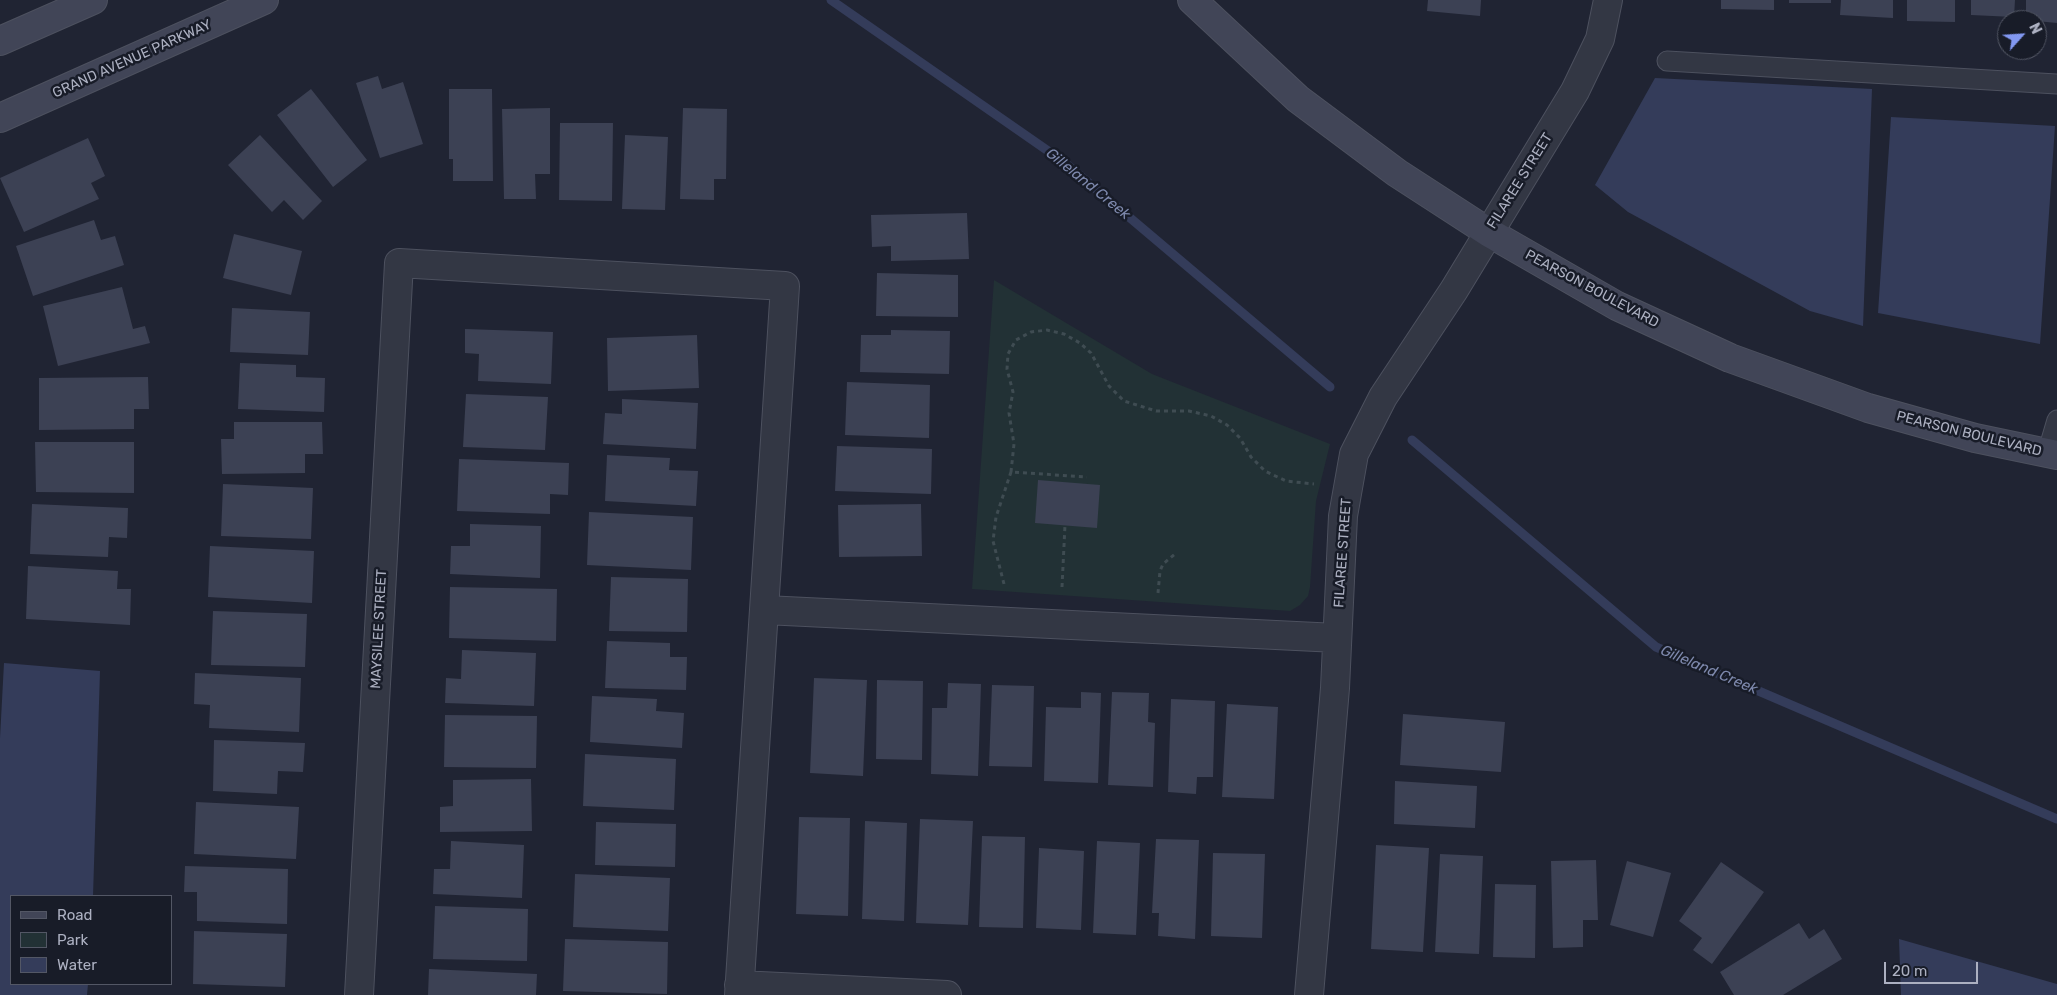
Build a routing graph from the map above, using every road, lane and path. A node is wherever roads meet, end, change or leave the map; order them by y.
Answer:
1 (93, 0) edge
2 (264, 0) edge
3 (1192, 0) edge
4 (1608, 0) edge
5 (0, 41) edge
6 (1667, 61) dead end
7 (2057, 84) edge
8 (0, 118) edge
9 (1488, 232) junction
10 (2057, 420) edge
11 (2052, 455) edge
12 (1011, 472) junction
13 (1087, 477) dead end
14 (1314, 484) dead end
15 (1065, 525) dead end
16 (1176, 554) dead end
17 (1004, 584) dead end
18 (1062, 587) dead end
19 (1158, 593) dead end
20 (765, 610) junction
21 (1337, 638) junction
22 (739, 990) edge
23 (359, 995) edge
24 (947, 995) edge
25 (1309, 995) edge

1 - 5 street
2 - 8 street, GRAND AVENUE PARKWAY
3 - 9 street, PEARSON BOULEVARD
4 - 9 street, FILAREE STREET
6 - 7 lane
9 - 11 street, PEARSON BOULEVARD
9 - 21 street, FILAREE STREET
10 - 11 lane
12 - 13 path
12 - 14 path
12 - 17 path
15 - 18 path
16 - 19 path
20 - 21 street
20 - 22 street
20 - 23 street, MAYSILEE STREET
21 - 25 street, FILAREE STREET
22 - 24 street

